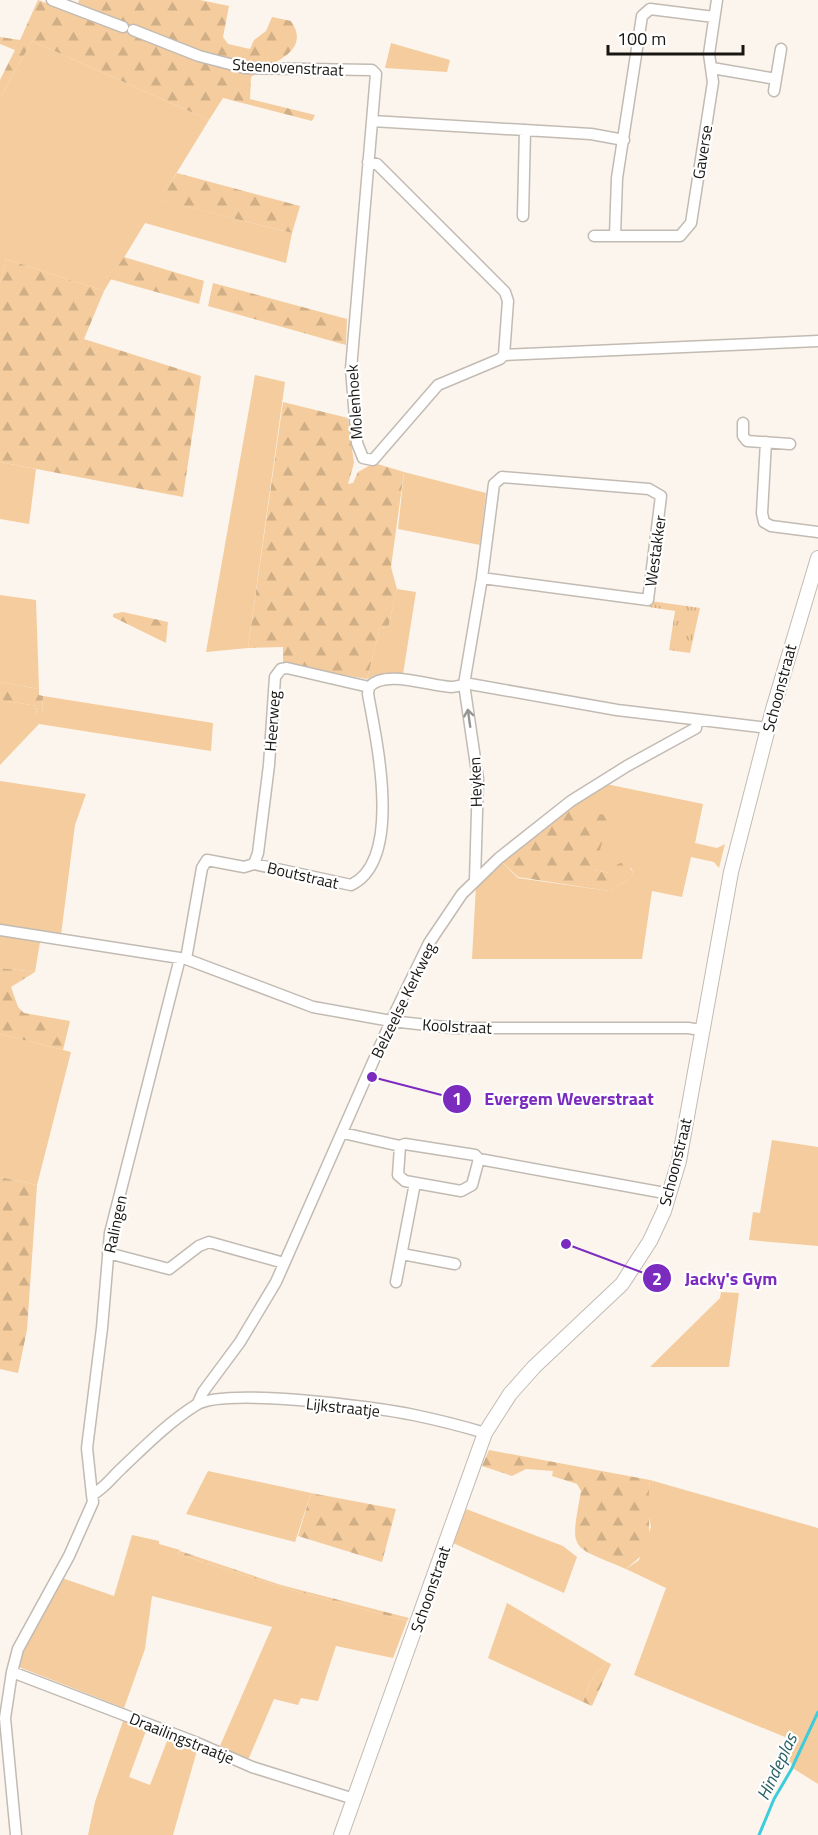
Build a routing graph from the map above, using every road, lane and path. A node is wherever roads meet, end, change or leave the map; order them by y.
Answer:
1 (52, 0) edge
2 (717, 0) edge
3 (714, 17) junction
4 (782, 49) dead end
5 (712, 68) junction
6 (376, 74) joint
7 (776, 79) junction
8 (774, 91) dead end
9 (372, 121) junction
10 (525, 130) junction
11 (624, 140) junction
12 (369, 162) junction
13 (520, 210) dead end
14 (615, 235) junction
15 (594, 236) dead end
16 (818, 341) edge
17 (504, 355) junction
18 (743, 423) dead end
19 (766, 442) junction
20 (790, 444) dead end
21 (818, 532) edge
22 (818, 558) edge
23 (482, 578) junction
24 (464, 684) junction
25 (369, 687) junction
26 (697, 720) junction
27 (768, 728) junction
28 (254, 864) junction
29 (475, 880) junction
30 (0, 930) edge
31 (183, 958) junction
32 (391, 1021) junction
33 (701, 1030) junction
34 (343, 1132) junction
35 (400, 1146) junction
36 (479, 1159) junction
37 (415, 1183) junction
38 (670, 1194) junction
39 (108, 1253) junction
40 (402, 1254) junction
41 (284, 1263) junction
42 (455, 1264) dead end
43 (396, 1282) dead end
44 (198, 1403) junction
45 (485, 1433) junction
46 (92, 1495) junction
47 (12, 1672) junction
48 (354, 1799) junction
49 (16, 1835) edge
50 (341, 1835) edge

1 - 6 street, Steenovenstraat
2 - 3 street, Gaverse
3 - 5 street, Gaverse
3 - 11 street
4 - 7 street
5 - 7 street
5 - 14 street, Gaverse
6 - 9 street, Molenhoek
7 - 8 street
9 - 10 street
9 - 12 street, Molenhoek
10 - 11 street
10 - 13 street
11 - 14 street
12 - 17 street
12 - 17 street, Molenhoek
14 - 15 street, Gaverse
16 - 17 street, Molenhoek
18 - 19 street
19 - 20 street
19 - 21 street
22 - 27 street, Schoonstraat
23 - 23 street, Westakker
23 - 24 street
24 - 25 street
24 - 26 street
29 -> 24 street, Heyken
25 - 28 street, Heerweg
25 - 28 street, Boutstraat
26 - 27 street
26 - 29 street, Belzeelse Kerkweg
27 - 33 street, Schoonstraat
28 - 31 street, Boutstraat
29 - 32 street, Belzeelse Kerkweg
30 - 31 street, Koolstraat
31 - 32 street, Koolstraat
31 - 39 street, Ralingen
32 - 33 street, Koolstraat
32 - 34 street, Belzeelse Kerkweg
33 - 38 street, Schoonstraat
34 - 35 street
34 - 41 street, Belzeelse Kerkweg
35 - 36 street
35 - 37 street
36 - 37 street
36 - 38 street
37 - 40 street
38 - 45 street, Schoonstraat
39 - 41 street
39 - 46 street, Ralingen
40 - 42 street
40 - 43 street
41 - 44 street, Belzeelse Kerkweg
44 - 45 street, Lijkstraatje
44 - 46 street
45 - 48 street, Schoonstraat
46 - 47 street, Ralingen
47 - 48 street, Draailingstraatje
47 - 49 street, Ralingen
48 - 50 street, Schoonstraat

